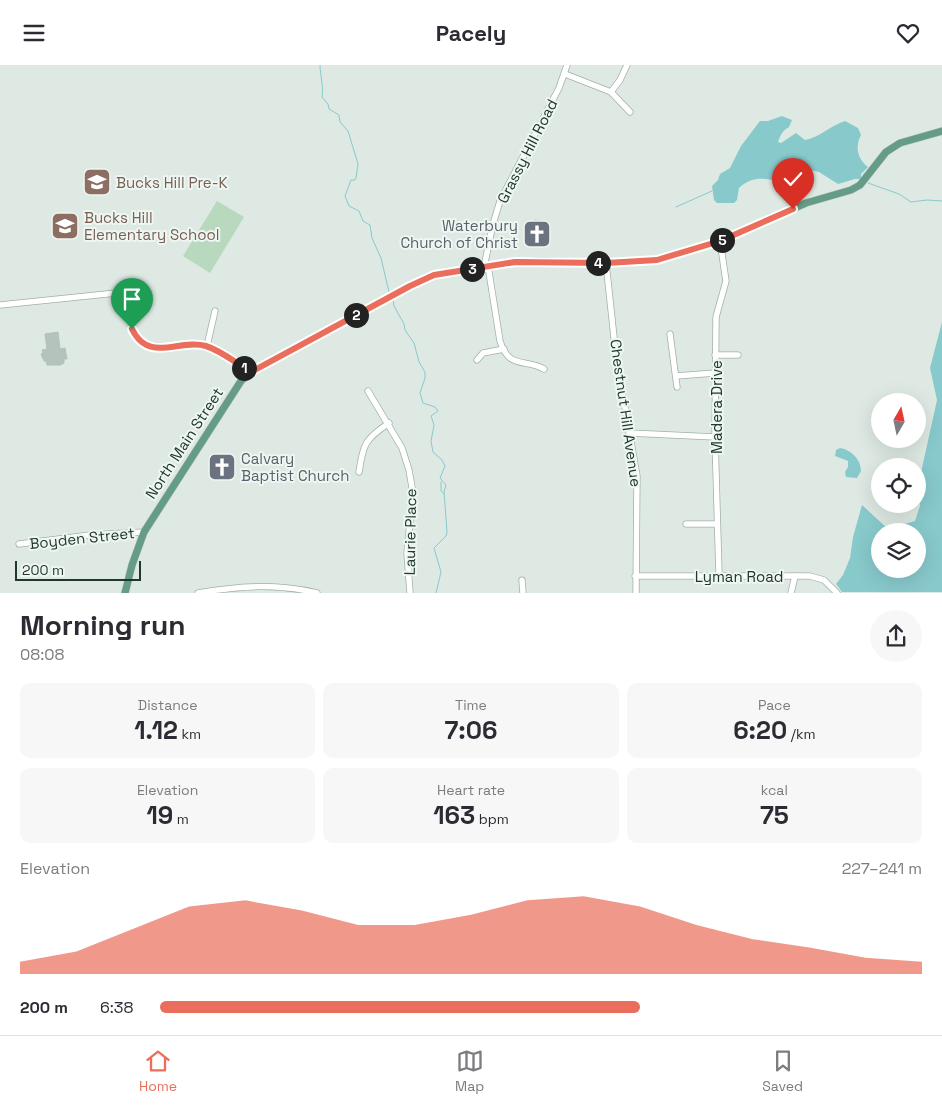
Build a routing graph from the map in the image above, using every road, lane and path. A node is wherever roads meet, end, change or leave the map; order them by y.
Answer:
1 (568, 65) edge
2 (628, 65) edge
3 (565, 74) junction
4 (611, 92) junction
5 (630, 111) dead end
6 (942, 131) edge
7 (720, 241) junction
8 (606, 263) junction
9 (486, 267) junction
10 (0, 305) edge
11 (215, 311) dead end
12 (670, 334) dead end
13 (207, 346) junction
14 (504, 349) junction
15 (716, 355) junction
16 (738, 355) dead end
17 (477, 360) dead end
18 (544, 369) dead end
19 (251, 372) junction
20 (715, 373) junction
21 (676, 376) junction
22 (677, 387) dead end
23 (368, 391) dead end
24 (389, 423) junction
25 (629, 433) junction
26 (715, 437) junction
27 (359, 472) dead end
28 (686, 523) dead end
29 (717, 523) junction
30 (144, 531) junction
31 (20, 545) dead end
32 (719, 575) junction
33 (635, 576) junction
34 (795, 576) junction
35 (522, 580) dead end
36 (125, 593) edge
37 (198, 593) edge
38 (317, 593) edge
39 (410, 593) edge
40 (522, 593) edge
41 (636, 593) edge
42 (791, 593) edge
43 (837, 593) edge

1 - 3 street, Grassy Hill Road
2 - 4 street
3 - 4 street
3 - 9 street, Grassy Hill Road
4 - 5 street
6 - 7 main road, North Main Street
7 - 8 main road, North Main Street
7 - 15 street, Madera Drive
8 - 9 main road, North Main Street
8 - 25 street, Chestnut Hill Avenue
9 - 14 street
9 - 19 main road, North Main Street
10 - 13 street
11 - 13 street
12 - 21 street
13 - 19 street
14 - 17 street
14 - 18 street
15 - 16 street
15 - 20 street, Madera Drive
19 - 30 main road, North Main Street
20 - 21 street
20 - 26 street, Madera Drive
21 - 22 street
23 - 24 street, Laurie Place
24 - 27 street
24 - 39 street, Laurie Place
25 - 26 street
25 - 33 street, Chestnut Hill Avenue
26 - 29 street, Madera Drive
28 - 29 street
29 - 32 street, Madera Drive
30 - 31 street, Boyden Street
30 - 36 main road, North Main Street
32 - 33 street, Lyman Road
32 - 34 street, Lyman Road
33 - 41 street, Chestnut Hill Avenue
34 - 42 street
34 - 43 street, Lyman Road
35 - 40 street
37 - 38 street

